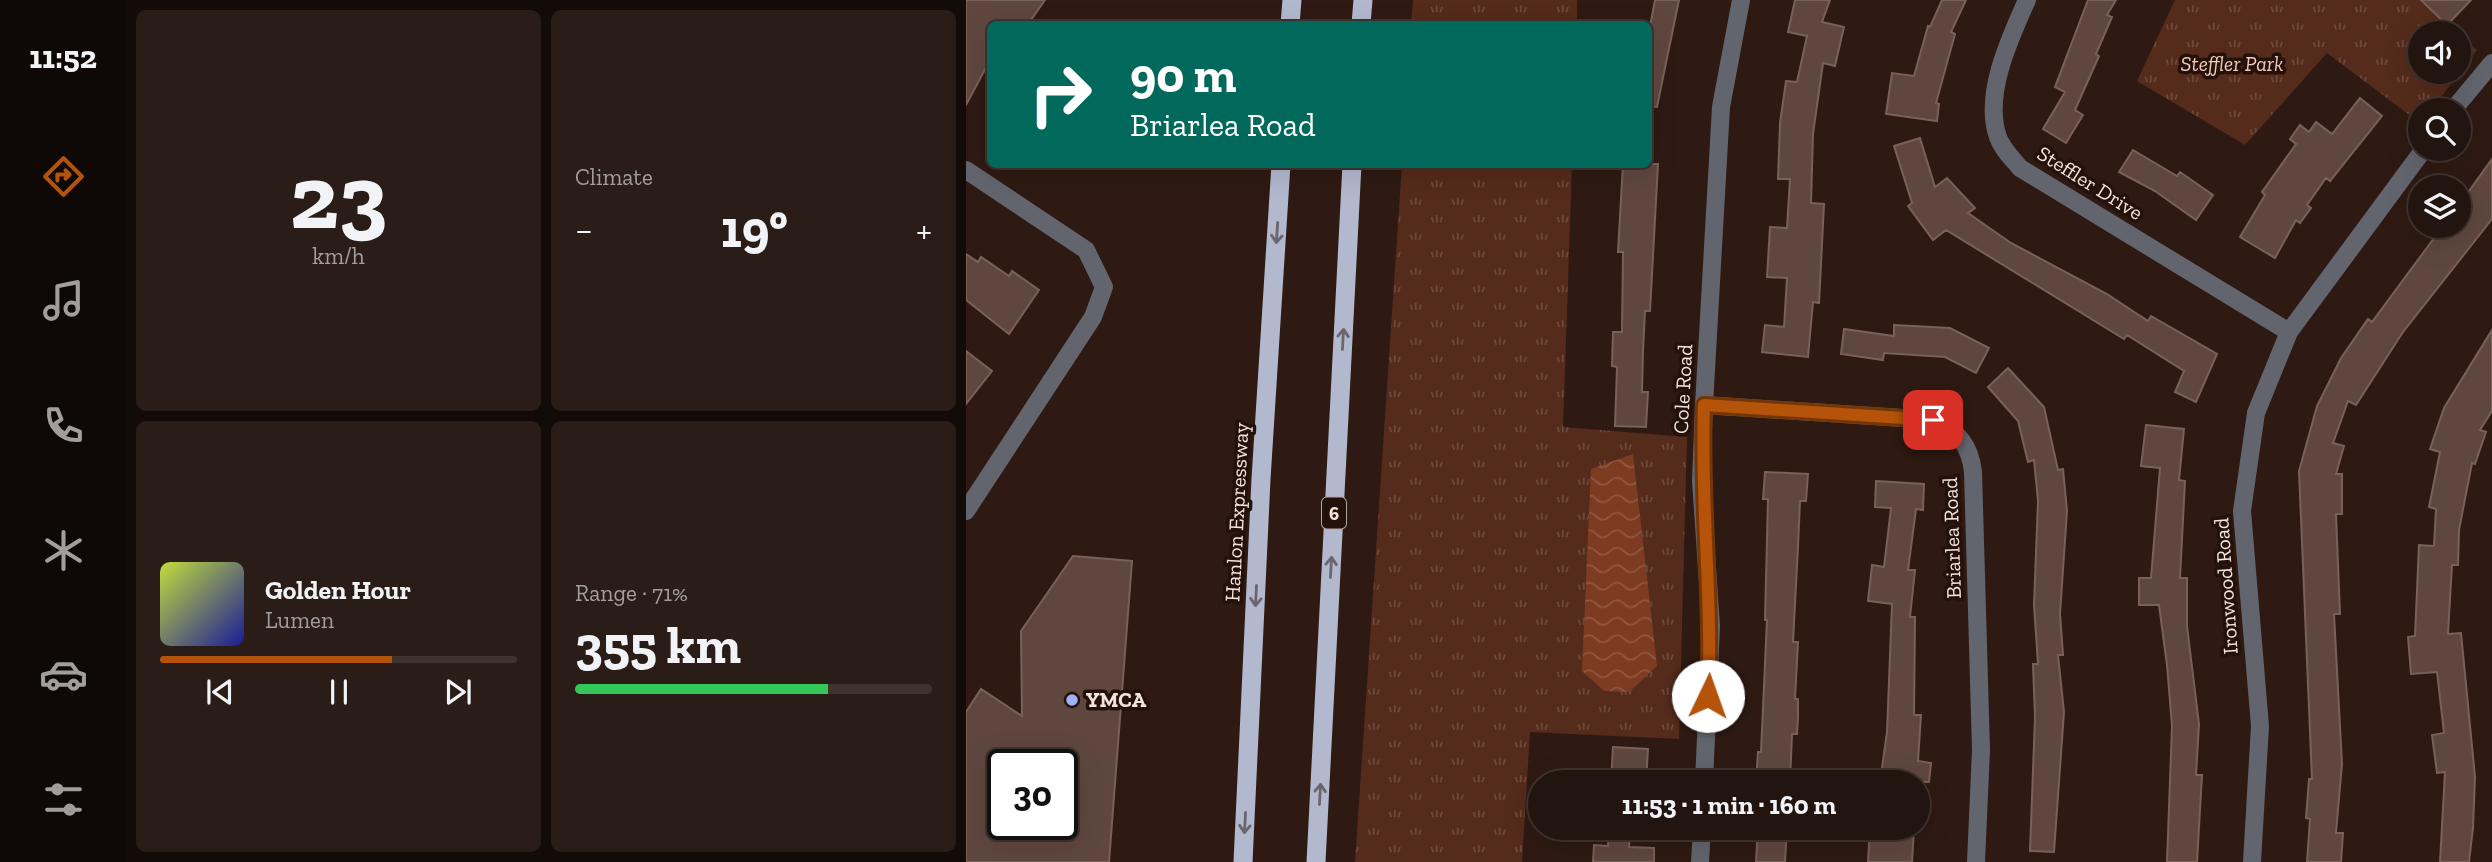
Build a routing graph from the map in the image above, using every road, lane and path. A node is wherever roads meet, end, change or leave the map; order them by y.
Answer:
1 (1292, 0) edge
2 (1363, 0) edge
3 (1741, 0) edge
4 (2027, 0) edge
5 (1290, 21) edge
6 (1361, 21) edge
7 (2492, 63) edge
8 (2463, 98) edge
9 (2415, 161) edge
10 (1281, 168) edge
11 (1352, 168) edge
12 (966, 170) edge
13 (2289, 332) junction
14 (1704, 405) junction
15 (966, 511) edge
16 (1705, 770) edge
17 (1701, 840) edge
18 (1243, 862) edge
19 (1316, 862) edge
20 (1700, 862) edge
21 (1976, 862) edge
22 (2252, 862) edge

1 - 5 highway
2 - 6 highway
3 - 14 street, Cole Road
4 - 13 street, Steffler Drive
7 - 8 street
9 - 13 street, Ironwood Road
10 -> 18 highway, Hanlon Expressway
19 -> 11 highway, 6
12 - 15 street
13 - 22 street, Ironwood Road
14 - 16 street, Cole Road
14 - 21 street, Briarlea Road
17 - 20 street

